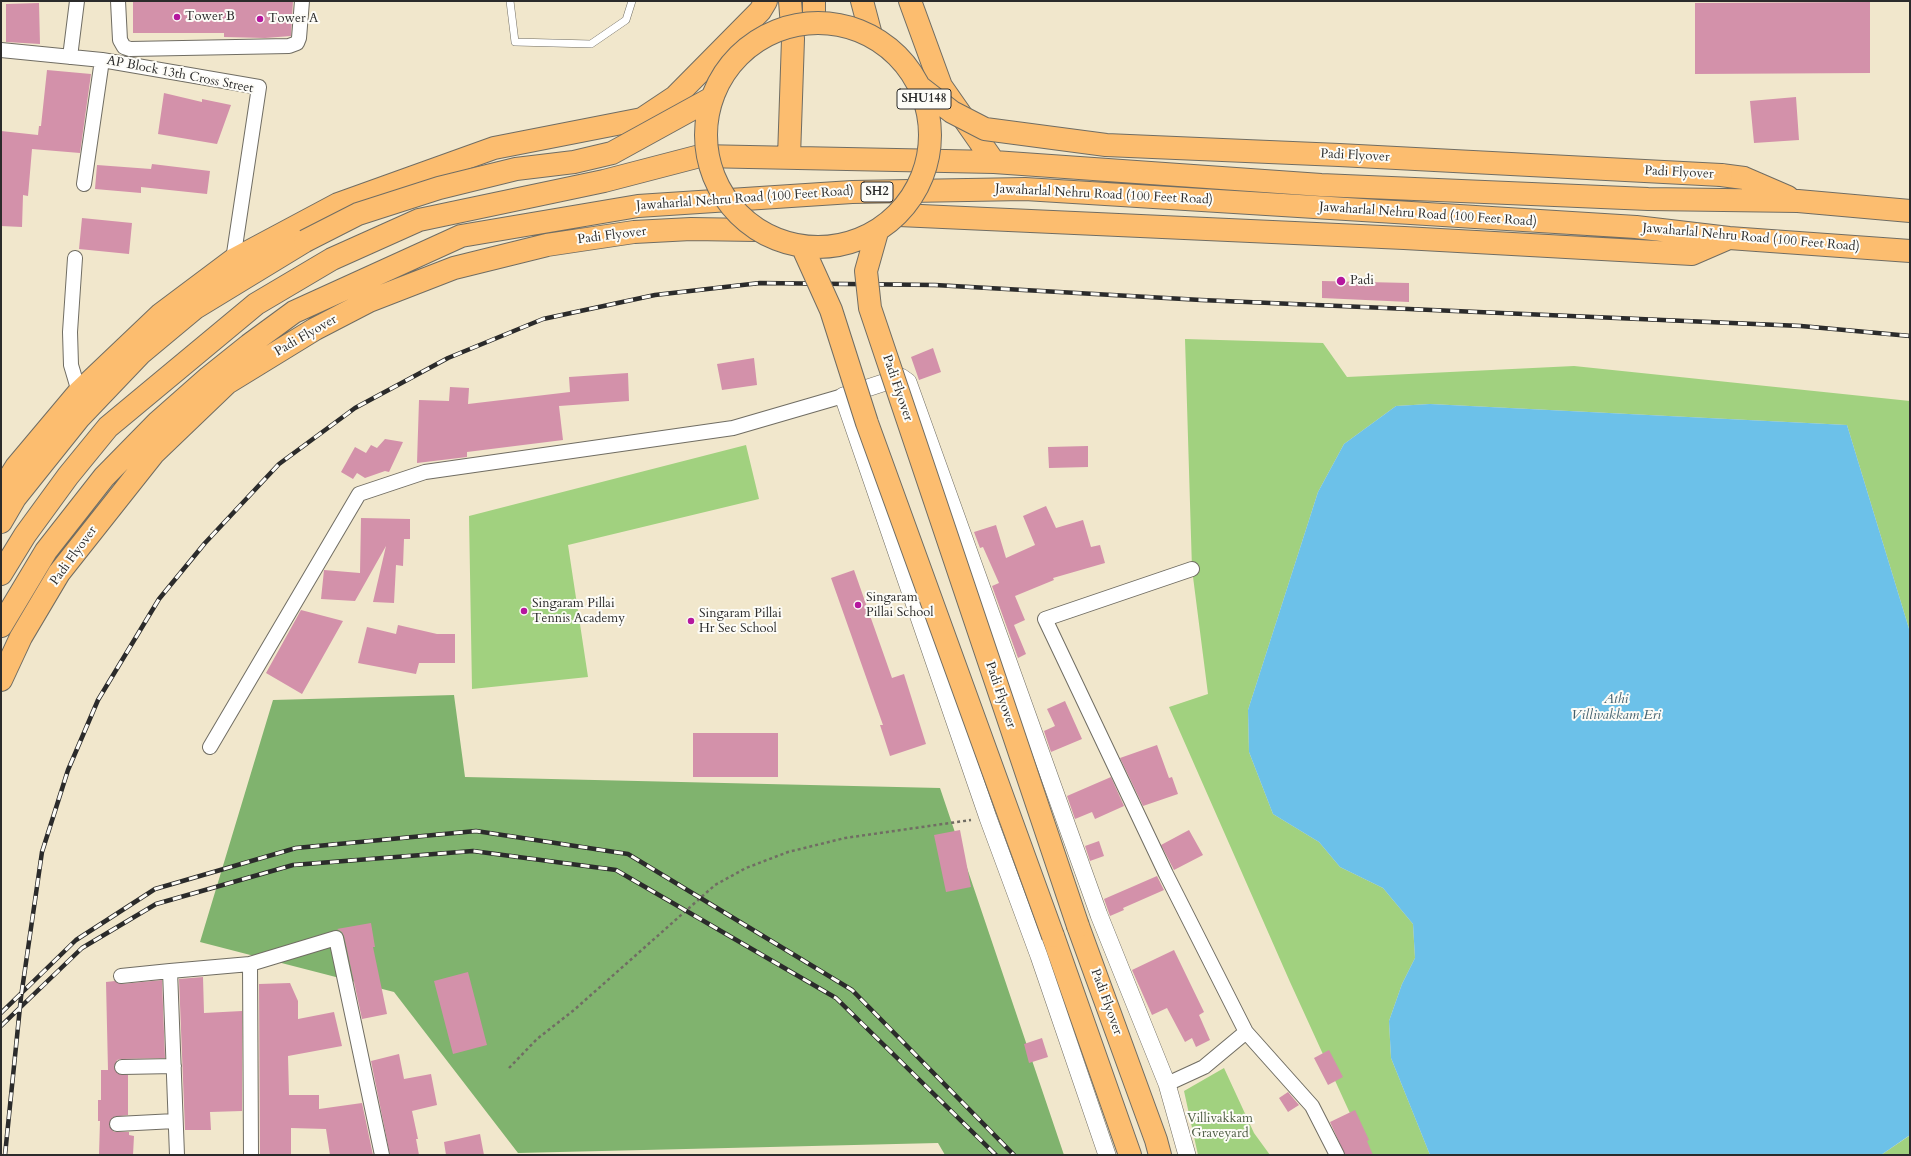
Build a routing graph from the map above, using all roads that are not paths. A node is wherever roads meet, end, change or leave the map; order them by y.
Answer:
1 (77, 1) edge
2 (118, 1) edge
3 (302, 1) edge
4 (510, 1) edge
5 (632, 1) edge
6 (766, 1) edge
7 (790, 1) edge
8 (862, 1) edge
9 (910, 1) edge
10 (814, 12) edge
11 (871, 35) junction
12 (1, 50) edge
13 (70, 57) junction
14 (102, 60) junction
15 (921, 88) junction
16 (712, 98) junction
17 (566, 133) junction
18 (788, 157) junction
19 (994, 162) junction
20 (84, 184) dead end
21 (574, 187) junction
22 (1798, 201) junction
23 (1910, 211) edge
24 (899, 215) junction
25 (756, 230) junction
26 (877, 232) junction
27 (1729, 238) junction
28 (803, 248) junction
29 (1910, 251) edge
30 (75, 258) dead end
31 (233, 260) junction
32 (79, 392) junction
33 (843, 396) junction
34 (1, 491) edge
35 (1, 522) edge
36 (1192, 569) dead end
37 (1, 574) edge
38 (1, 626) edge
39 (1, 680) edge
40 (210, 748) dead end
41 (250, 964) junction
42 (170, 971) junction
43 (121, 976) dead end
44 (1246, 1032) junction
45 (174, 1066) junction
46 (122, 1067) dead end
47 (1167, 1084) junction
48 (175, 1120) junction
49 (117, 1124) dead end
50 (177, 1155) edge
51 (251, 1155) edge
52 (382, 1155) edge
53 (1107, 1155) edge
54 (1130, 1155) edge
55 (1160, 1155) edge
56 (1187, 1155) edge
57 (1337, 1155) edge

1 - 13 street
2 - 3 street
4 - 5 lane
6 - 17 main road
7 - 18 main road
8 - 11 main road
9 - 19 main road
10 - 11 main road, Padi Flyover / SHU148, bridge
10 - 16 main road, Padi Flyover / SHU148, bridge
11 - 15 main road, Padi Flyover / SHU148, bridge
12 - 13 street, AP Block 13th Cross Street
13 - 14 street, AP Block 13th Cross Street
14 - 20 street
14 - 31 street, AP Block 13th Cross Street
15 - 22 main road, Padi Flyover, bridge
15 - 24 main road, Padi Flyover / SHU148, bridge
16 - 25 main road, Padi Flyover / SHU148, bridge
16 - 35 main road, bridge
17 - 21 main road
17 - 31 main road
18 - 19 main road, Jawaharlal Nehru Road (100 Feet Road)
18 - 21 main road, Jawaharlal Nehru Road (100 Feet Road)
19 - 22 main road, Jawaharlal Nehru Road (100 Feet Road)
21 - 37 main road, Jawaharlal Nehru Road (100 Feet Road)
22 - 23 main road, Jawaharlal Nehru Road (100 Feet Road)
24 - 26 main road, Padi Flyover / SHU148, bridge
24 - 27 main road
25 - 28 main road, Padi Flyover / SHU148, bridge
25 - 39 main road, Padi Flyover
26 - 28 main road, Padi Flyover / SHU148, bridge
26 - 55 main road, Padi Flyover, bridge
27 - 29 main road, Jawaharlal Nehru Road (100 Feet Road) / SH2
27 - 38 main road, Jawaharlal Nehru Road (100 Feet Road) / SH2
28 - 54 main road, bridge
30 - 32 street
31 - 32 main road
32 - 34 main road
33 - 40 street
33 - 47 street
33 - 53 street
36 - 44 street
41 - 42 street
41 - 51 street
41 - 52 street
42 - 43 street
42 - 45 street
44 - 47 street
44 - 57 street
45 - 46 street
45 - 48 street
47 - 56 street
48 - 49 street
48 - 50 street

